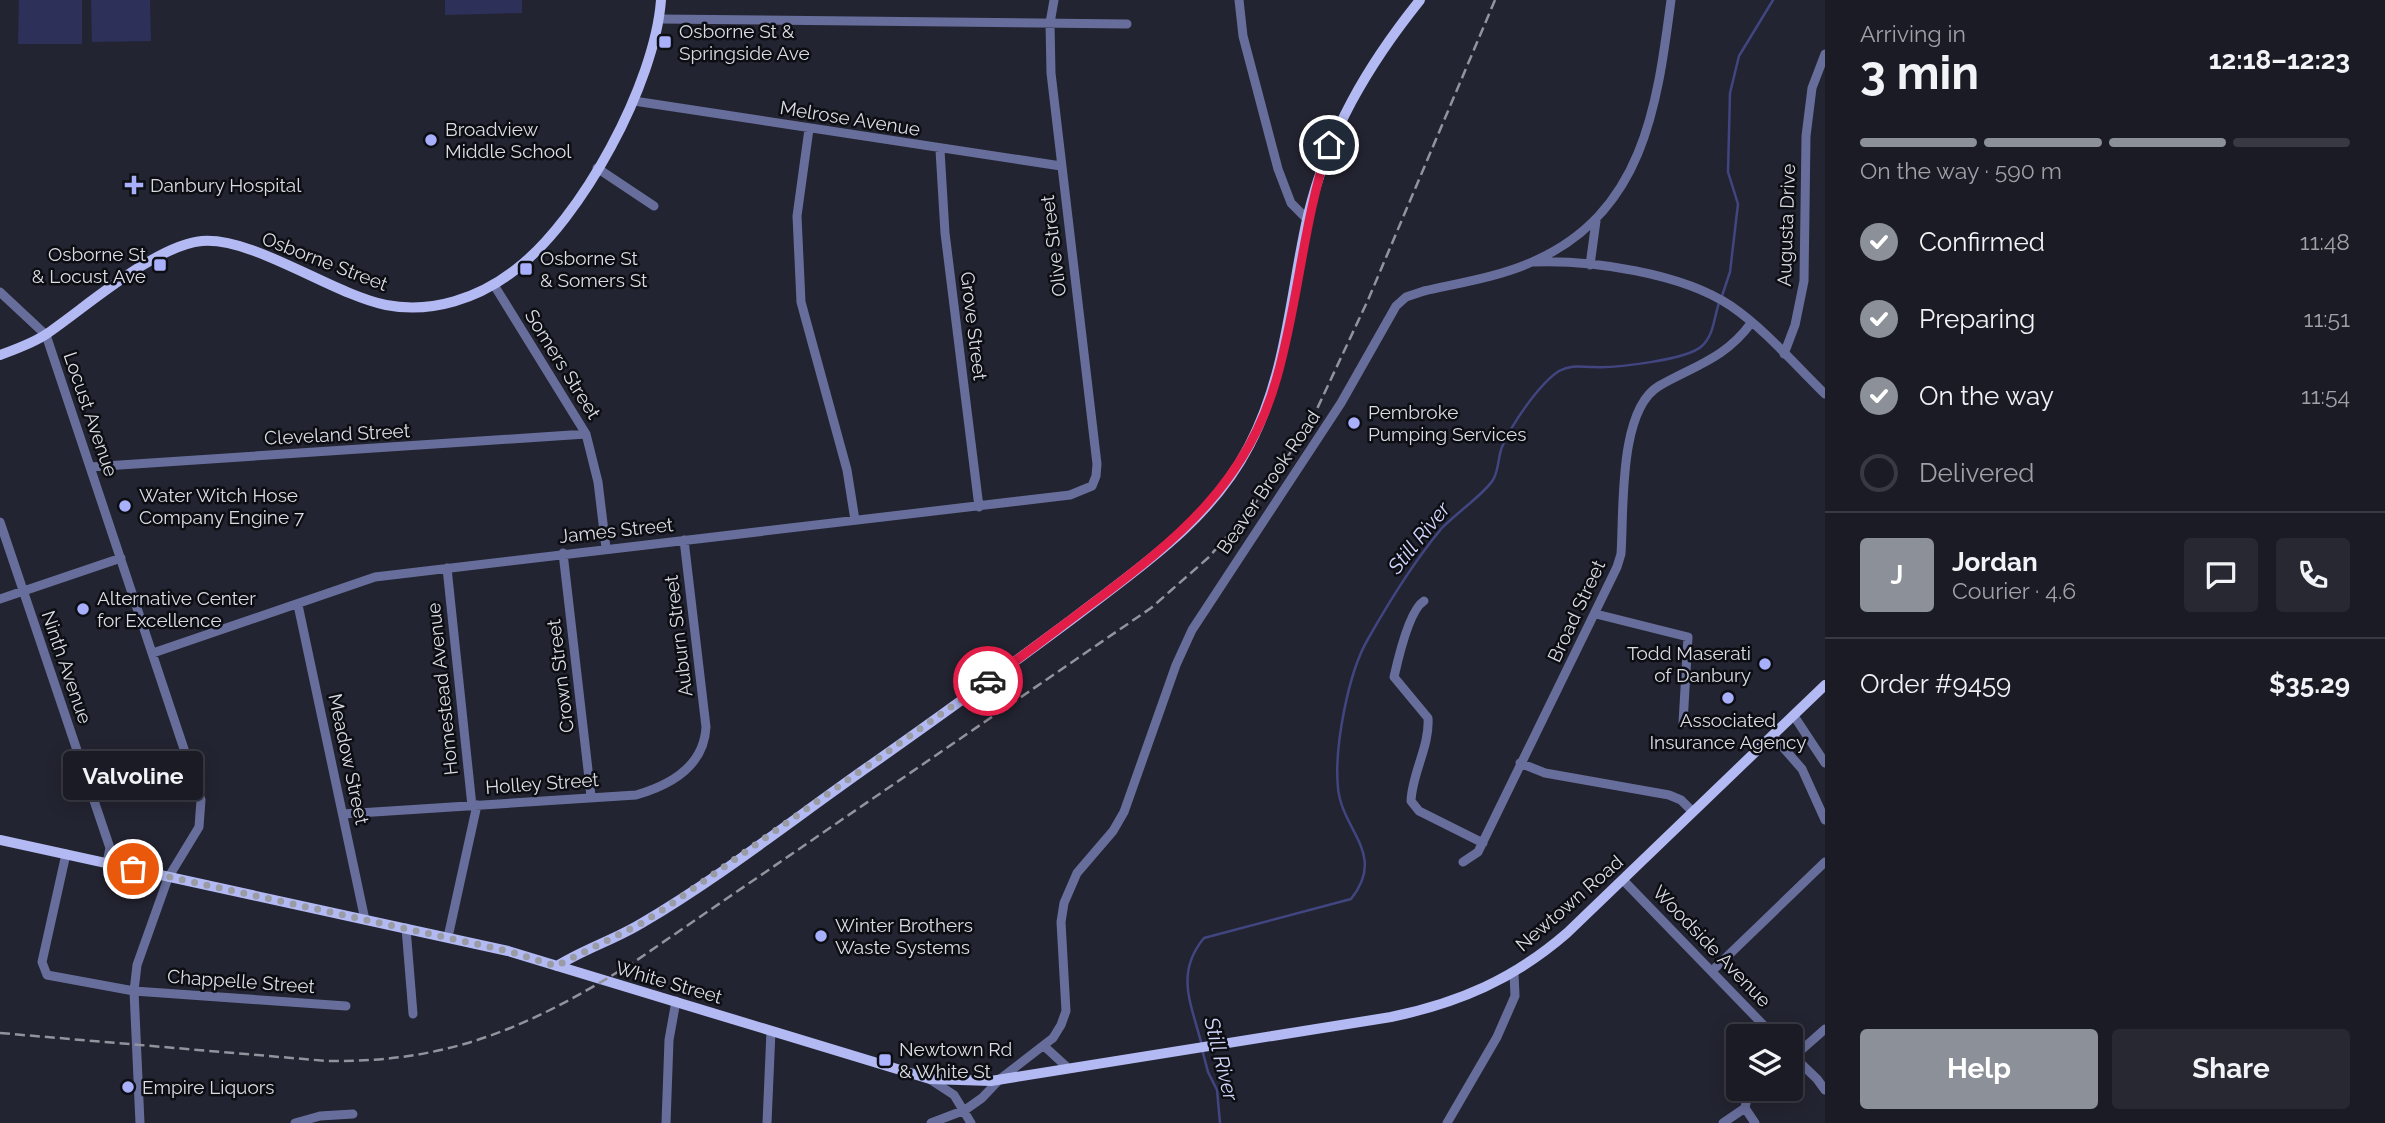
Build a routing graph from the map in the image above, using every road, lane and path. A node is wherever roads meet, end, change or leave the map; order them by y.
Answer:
1 (661, 0) edge
2 (1054, 0) edge
3 (1239, 0) edge
4 (1420, 0) edge
5 (1671, 0) edge
6 (660, 19) junction
7 (1051, 23) junction
8 (1127, 24) dead end
9 (1825, 54) edge
10 (634, 101) junction
11 (809, 129) junction
12 (940, 150) junction
13 (1061, 166) junction
14 (597, 168) junction
15 (654, 206) dead end
16 (1307, 219) junction
17 (1597, 221) junction
18 (1532, 262) junction
19 (1590, 265) junction
20 (494, 285) junction
21 (0, 292) edge
22 (1751, 323) junction
23 (46, 335) junction
24 (1784, 354) junction
25 (0, 355) edge
26 (1825, 394) edge
27 (586, 434) junction
28 (90, 467) junction
29 (1091, 486) joint
30 (979, 507) junction
31 (855, 520) junction
32 (0, 522) edge
33 (684, 540) junction
34 (606, 548) junction
35 (563, 553) junction
36 (121, 558) junction
37 (447, 568) junction
38 (23, 591) junction
39 (0, 599) edge
40 (1424, 601) dead end
41 (298, 605) junction
42 (1596, 614) junction
43 (153, 653) junction
44 (1825, 685) edge
45 (1794, 716) junction
46 (1684, 723) dead end
47 (706, 727) joint
48 (1773, 736) junction
49 (1520, 763) junction
50 (1825, 763) edge
51 (591, 796) junction
52 (474, 805) junction
53 (1693, 812) junction
54 (343, 814) junction
55 (1825, 820) edge
56 (0, 840) edge
57 (1483, 843) junction
58 (66, 854) junction
59 (1463, 862) dead end
60 (1825, 862) edge
61 (107, 863) junction
62 (168, 878) junction
63 (1623, 880) junction
64 (365, 920) junction
65 (405, 928) junction
66 (448, 937) junction
67 (556, 966) junction
68 (1713, 970) junction
69 (1514, 973) junction
70 (134, 991) junction
71 (676, 1001) junction
72 (345, 1006) dead end
73 (413, 1014) dead end
74 (1763, 1024) edge
75 (1825, 1029) edge
76 (771, 1031) junction
77 (1044, 1046) junction
78 (1803, 1047) edge
79 (1068, 1068) junction
80 (1803, 1069) edge
81 (930, 1079) junction
82 (1000, 1079) junction
83 (1825, 1090) edge
84 (1746, 1101) edge
85 (1745, 1108) junction
86 (965, 1110) junction
87 (353, 1114) dead end
88 (140, 1123) edge
89 (295, 1123) edge
90 (666, 1123) edge
91 (767, 1123) edge
92 (931, 1123) edge
93 (971, 1123) edge
94 (1447, 1123) edge
95 (1723, 1123) edge
96 (1755, 1123) edge

1 - 6 main road, Osborne Street
2 - 7 street, Olive Street
3 - 16 street
4 - 16 main road
5 - 17 street, Beaver Brook Road
6 - 7 street
6 - 10 main road, Osborne Street
7 - 8 street
7 - 13 street, Olive Street
9 - 24 street, Augusta Drive
10 - 11 street, Melrose Avenue
10 - 14 main road, Osborne Street
11 - 12 street, Melrose Avenue
11 - 31 street
12 - 13 street, Melrose Avenue
12 - 30 street, Grove Street
13 - 29 street, Olive Street
14 - 15 street
14 - 20 main road, Osborne Street
16 - 67 main road
17 - 18 street, Beaver Brook Road
17 - 19 street
18 - 19 street
18 - 77 street, Beaver Brook Road
19 - 22 street
20 - 23 main road, Osborne Street
20 - 27 street, Somers Street
21 - 23 street, Locust Avenue
22 - 24 street
22 - 42 street, Broad Street
23 - 25 main road, Osborne Street
23 - 28 street, Locust Avenue
24 - 26 street
27 - 28 street, Cleveland Street
27 - 34 street, Somers Street
28 - 36 street, Locust Avenue
29 - 30 street, James Street
30 - 31 street, James Street
31 - 33 street, James Street
32 - 38 street, Ninth Avenue
33 - 34 street, James Street
33 - 47 street, Auburn Street
34 - 35 street, James Street
35 - 37 street, James Street
35 - 51 street, Crown Street
36 - 38 street
36 - 43 street, Locust Avenue
37 - 41 street, James Street
37 - 52 street, Homestead Avenue
38 - 39 street
38 - 61 street, Ninth Avenue
40 - 57 street
41 - 43 street, James Street
41 - 54 street, Meadow Street
42 - 46 street
42 - 49 street, Broad Street
43 - 62 street, Locust Avenue
44 - 45 main road, Newtown Road
45 - 48 main road, Newtown Road
45 - 50 street
47 - 51 street, Holley Street
48 - 53 main road, Newtown Road
48 - 55 street
49 - 53 street
49 - 57 street, Broad Street
51 - 52 street, Holley Street
52 - 54 street, Holley Street
52 - 66 street, Homestead Avenue
53 - 63 main road, Newtown Road
54 - 64 street, Meadow Street
56 - 58 main road, White Street
57 - 59 street, Broad Street
58 - 61 main road, White Street
58 - 70 street, Chappelle Street
60 - 68 street
61 - 62 main road, White Street
62 - 64 main road, White Street
62 - 70 street, Locust Avenue
63 - 68 street, Woodside Avenue
63 - 69 main road, Newtown Road
64 - 65 main road, White Street
65 - 66 main road, White Street
65 - 73 street
66 - 67 main road, White Street
67 - 71 main road, White Street
68 - 74 street, Woodside Avenue
69 - 79 main road, Newtown Road
69 - 94 street
70 - 72 street, Chappelle Street
70 - 88 street, Locust Avenue
71 - 76 main road, White Street
71 - 90 street
75 - 78 street
76 - 81 main road, White Street
76 - 91 street
77 - 79 street
77 - 82 street, Beaver Brook Road
79 - 82 main road, Newtown Road
80 - 83 street
81 - 82 main road, White Street
81 - 86 street
82 - 86 street, Beaver Brook Road
84 - 85 street
85 - 95 street
85 - 96 street
86 - 92 street
86 - 93 street
87 - 89 street

